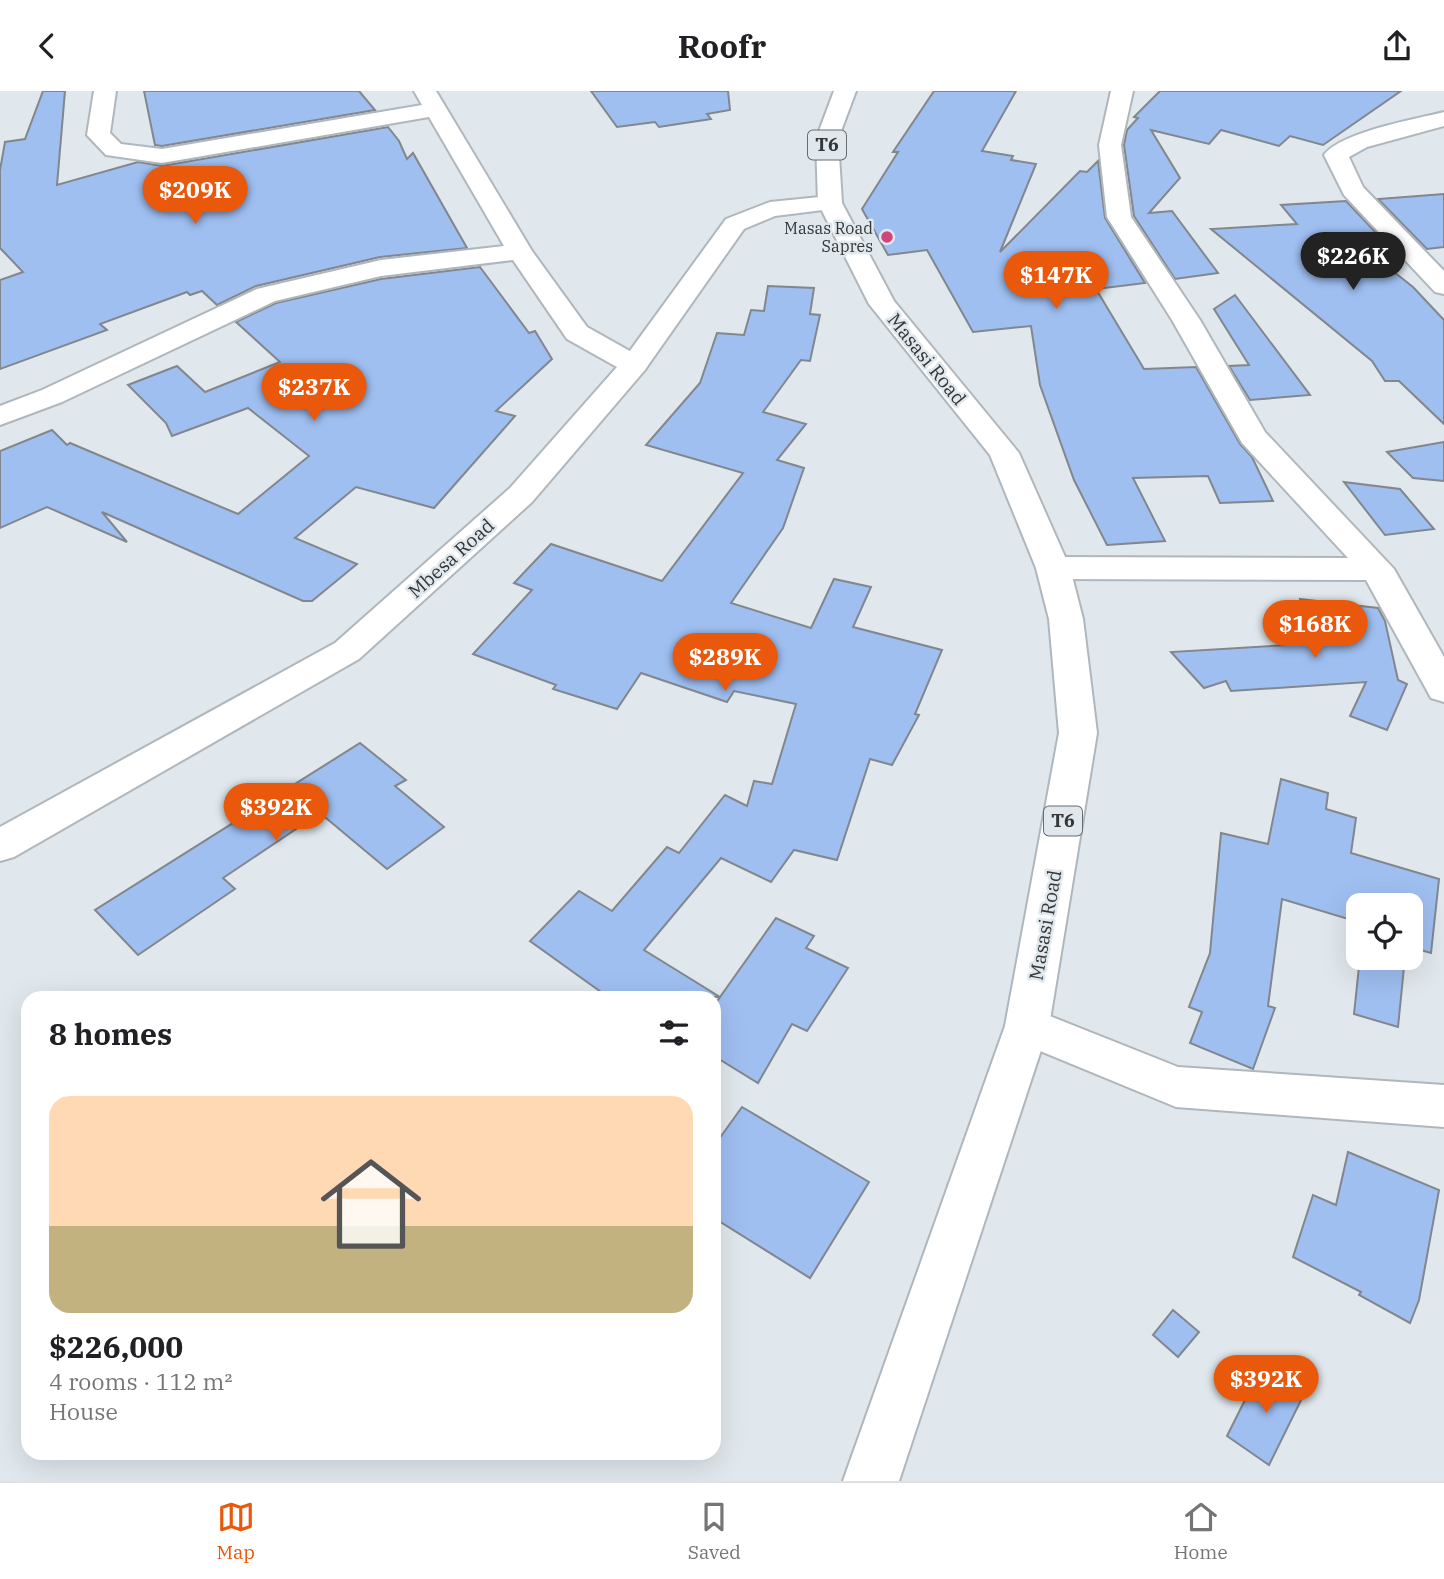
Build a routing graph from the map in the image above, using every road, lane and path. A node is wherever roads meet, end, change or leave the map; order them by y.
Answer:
1 (105, 91) edge
2 (845, 91) edge
3 (1122, 91) edge
4 (430, 100) edge
5 (1444, 119) edge
6 (830, 203) junction
7 (520, 252) junction
8 (1444, 286) edge
9 (634, 365) junction
10 (0, 416) edge
11 (1053, 568) junction
12 (1377, 569) junction
13 (1444, 689) edge
14 (0, 846) edge
15 (1027, 1026) junction
16 (1444, 1106) edge
17 (871, 1481) edge

1 - 4 main road
2 - 6 main road, T6
3 - 12 main road
4 - 7 main road
5 - 8 main road
6 - 9 main road, Mbesa Road
6 - 11 main road, Masasi Road / T6
7 - 9 main road
7 - 10 main road
9 - 14 main road, Mbesa Road
11 - 12 main road
11 - 15 main road, Masasi Road / T6
12 - 13 main road
15 - 16 main road
15 - 17 main road, Masasi Road / T6

